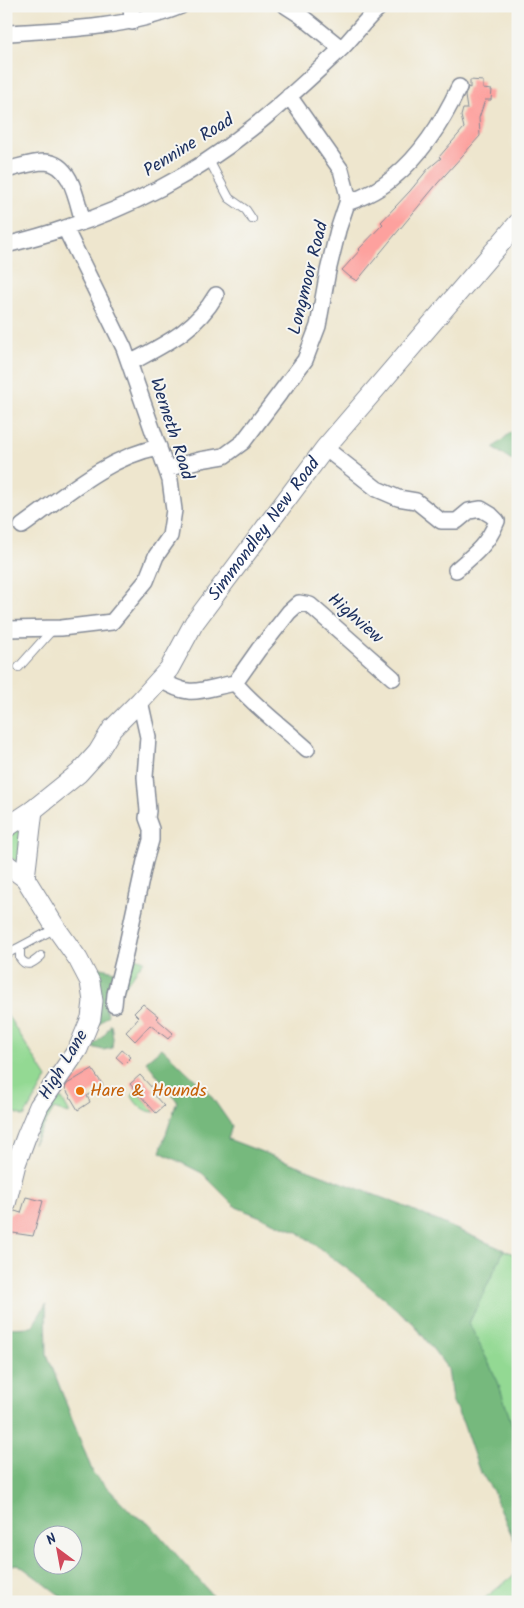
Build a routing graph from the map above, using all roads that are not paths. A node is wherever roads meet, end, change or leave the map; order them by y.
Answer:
1 (131, 6) edge
2 (181, 6) edge
3 (286, 6) edge
4 (381, 6) edge
5 (132, 22) junction
6 (6, 33) edge
7 (341, 48) junction
8 (459, 87) dead end
9 (289, 96) junction
10 (210, 160) junction
11 (6, 170) edge
12 (347, 203) junction
13 (252, 219) dead end
14 (83, 222) junction
15 (518, 223) edge
16 (65, 228) junction
17 (6, 245) edge
18 (216, 295) dead end
19 (130, 363) junction
20 (159, 447) junction
21 (325, 448) junction
22 (166, 469) junction
23 (22, 526) dead end
24 (458, 548) dead end
25 (468, 559) junction
26 (456, 570) dead end
27 (6, 629) edge
28 (53, 629) junction
29 (20, 668) dead end
30 (393, 678) dead end
31 (160, 679) junction
32 (235, 683) junction
33 (140, 701) junction
34 (307, 749) dead end
35 (34, 810) junction
36 (6, 828) edge
37 (6, 864) edge
38 (25, 878) junction
39 (56, 928) junction
40 (20, 947) junction
41 (6, 954) edge
42 (41, 956) dead end
43 (114, 1005) dead end
44 (6, 1204) edge

1 - 5 street
2 - 5 street
3 - 7 street
4 - 7 street, Pennine Road
5 - 6 street
7 - 9 street, Pennine Road
8 - 12 street
9 - 10 street, Pennine Road
9 - 12 street, Longmoor Road
10 - 13 lane
10 - 14 street, Pennine Road
11 - 14 street
12 - 22 street, Longmoor Road
14 - 16 street, Pennine Road
15 - 21 street, Simmondley New Road
16 - 17 street, Pennine Road
16 - 19 street, Werneth Road
18 - 19 street
19 - 20 street, Werneth Road
20 - 22 street, Werneth Road
20 - 23 street
21 - 25 street
21 - 31 street, Simmondley New Road
22 - 28 street, Werneth Road
24 - 25 street
25 - 26 street
27 - 28 street, Werneth Road
28 - 29 lane
30 - 32 street, Highview
31 - 32 street
31 - 33 street, Simmondley New Road
32 - 34 street
33 - 35 street, Simmondley New Road
33 - 43 street
35 - 36 street, Simmondley New Road
35 - 38 street
37 - 38 street
38 - 39 street, High Lane
39 - 40 lane
39 - 44 street, High Lane
40 - 41 lane
40 - 42 lane

